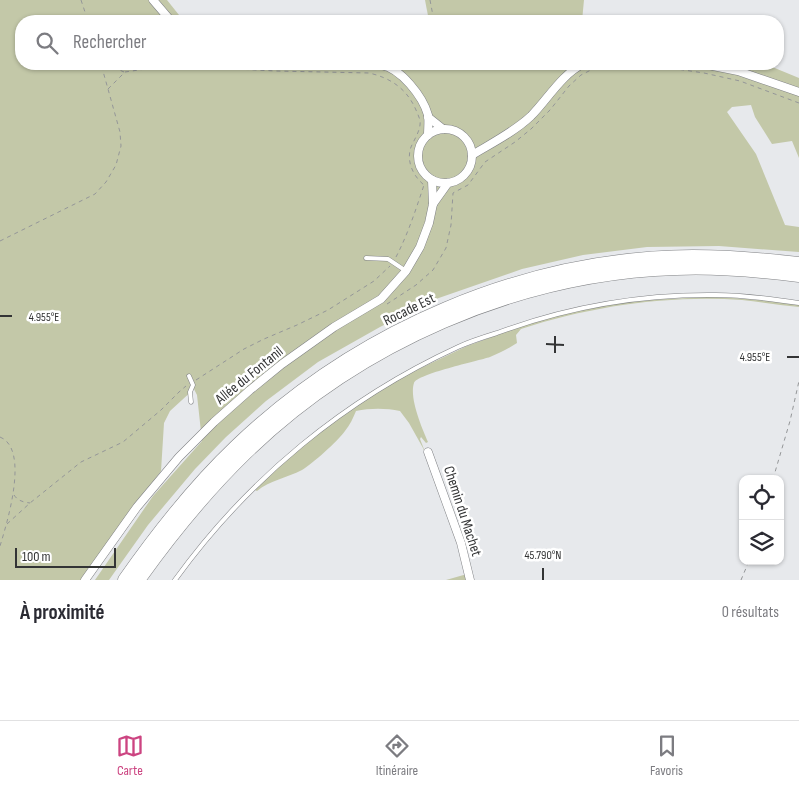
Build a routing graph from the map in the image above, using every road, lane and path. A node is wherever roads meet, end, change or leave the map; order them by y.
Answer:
1 (82, 0) edge
2 (153, 0) edge
3 (430, 0) edge
4 (86, 15) edge
5 (166, 15) edge
6 (433, 15) edge
7 (103, 70) edge
8 (120, 70) edge
9 (138, 70) edge
10 (250, 70) edge
11 (392, 70) edge
12 (575, 70) edge
13 (592, 70) edge
14 (684, 70) edge
15 (733, 70) edge
16 (124, 72) junction
17 (108, 88) junction
18 (799, 92) edge
19 (799, 103) edge
20 (428, 117) junction
21 (444, 129) junction
22 (428, 135) junction
23 (469, 143) junction
24 (489, 145) junction
25 (472, 154) junction
26 (432, 180) junction
27 (448, 183) junction
28 (424, 185) junction
29 (432, 189) junction
30 (442, 192) junction
31 (453, 193) junction
32 (433, 204) junction
33 (0, 241) edge
34 (366, 258) dead end
35 (393, 262) junction
36 (799, 264) edge
37 (406, 271) junction
38 (799, 275) edge
39 (799, 303) edge
40 (383, 306) dead end
41 (189, 376) dead end
42 (799, 380) edge
43 (192, 382) junction
44 (191, 402) dead end
45 (0, 437) edge
46 (428, 452) dead end
47 (774, 475) edge
48 (13, 494) junction
49 (30, 503) junction
50 (7, 524) junction
51 (0, 546) edge
52 (747, 565) edge
53 (85, 580) edge
54 (125, 580) edge
55 (138, 580) edge
56 (175, 580) edge
57 (470, 580) edge
58 (740, 580) edge

1 - 4 path
2 - 5 street
3 - 6 path
7 - 17 path
8 - 16 path
9 - 16 path
10 - 28 path
11 - 20 street
12 - 24 street
13 - 31 path
14 - 19 path
15 - 18 street
16 - 17 path
17 - 33 path
20 - 21 street
20 - 22 street
21 - 22 street
21 - 23 street
22 - 26 street
23 - 24 street
23 - 25 street
24 - 25 street
25 - 27 street
26 - 27 street
26 - 29 street, Allée du Fontanil
27 - 30 street, Allée du Fontanil
28 - 29 path
28 - 35 path
29 - 32 street, Allée du Fontanil
30 - 31 path
30 - 32 street, Allée du Fontanil
31 - 40 path
32 - 37 street, Allée du Fontanil
34 - 35 lane
35 - 37 lane
35 - 43 path
36 - 54 highway, Rocade Est
37 - 53 street, Allée du Fontanil
38 - 55 highway, Rocade Est
39 - 56 lane
41 - 43 lane
42 - 47 path
43 - 44 lane
43 - 49 path
45 - 48 path
46 - 57 street, Chemin du Machet
48 - 49 path
48 - 50 path
49 - 50 path
50 - 51 path
52 - 58 path

